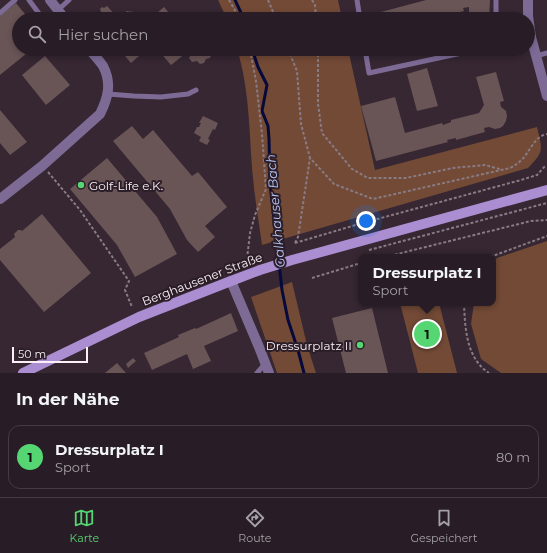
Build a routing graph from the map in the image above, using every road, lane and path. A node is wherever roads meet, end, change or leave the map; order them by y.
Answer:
1 (15, 0) edge
2 (29, 0) edge
3 (50, 0) edge
4 (69, 0) edge
5 (229, 0) edge
6 (268, 0) edge
7 (312, 0) edge
8 (357, 0) edge
9 (496, 0) edge
10 (528, 0) edge
11 (58, 10) joint
12 (38, 12) edge
13 (236, 12) edge
14 (273, 12) edge
15 (316, 12) edge
16 (359, 12) edge
17 (496, 12) edge
18 (528, 12) edge
19 (0, 13) edge
20 (547, 53) edge
21 (95, 56) edge
22 (252, 56) edge
23 (291, 56) edge
24 (318, 56) edge
25 (366, 56) edge
26 (448, 56) edge
27 (536, 56) joint
28 (196, 90) dead end
29 (108, 94) junction
30 (547, 96) edge
31 (547, 134) edge
32 (310, 158) junction
33 (546, 165) dead end
34 (42, 166) junction
35 (504, 170) junction
36 (547, 190) edge
37 (0, 200) edge
38 (547, 203) edge
39 (547, 220) edge
40 (547, 236) edge
41 (370, 250) dead end
42 (397, 254) edge
43 (496, 255) edge
44 (247, 259) dead end
45 (358, 264) edge
46 (312, 278) dead end
47 (231, 281) junction
48 (464, 306) edge
49 (132, 308) dead end
50 (56, 357) junction
51 (268, 368) edge
52 (23, 373) edge
53 (34, 373) edge
54 (257, 373) edge
55 (488, 373) edge

1 - 19 lane
2 - 12 lane
3 - 11 street
4 - 11 lane
5 - 13 path
6 - 14 path
7 - 15 path
8 - 16 lane
9 - 17 lane
10 - 18 street
20 - 27 lane
21 - 29 street
22 - 44 path
23 - 32 path
24 - 35 path
25 - 26 lane
27 - 30 street
28 - 29 lane
29 - 34 street
31 - 35 path
32 - 33 path
32 - 35 path
34 - 37 street
34 - 49 path
36 - 47 main road, Berghausener Straße
38 - 41 path
39 - 42 path
40 - 43 path
45 - 46 path
47 - 50 main road, Berghausener Straße
47 - 51 street
48 - 55 path
50 - 52 main road, Berghausener Straße
50 - 53 main road, Berghausener Straße
51 - 54 lane

